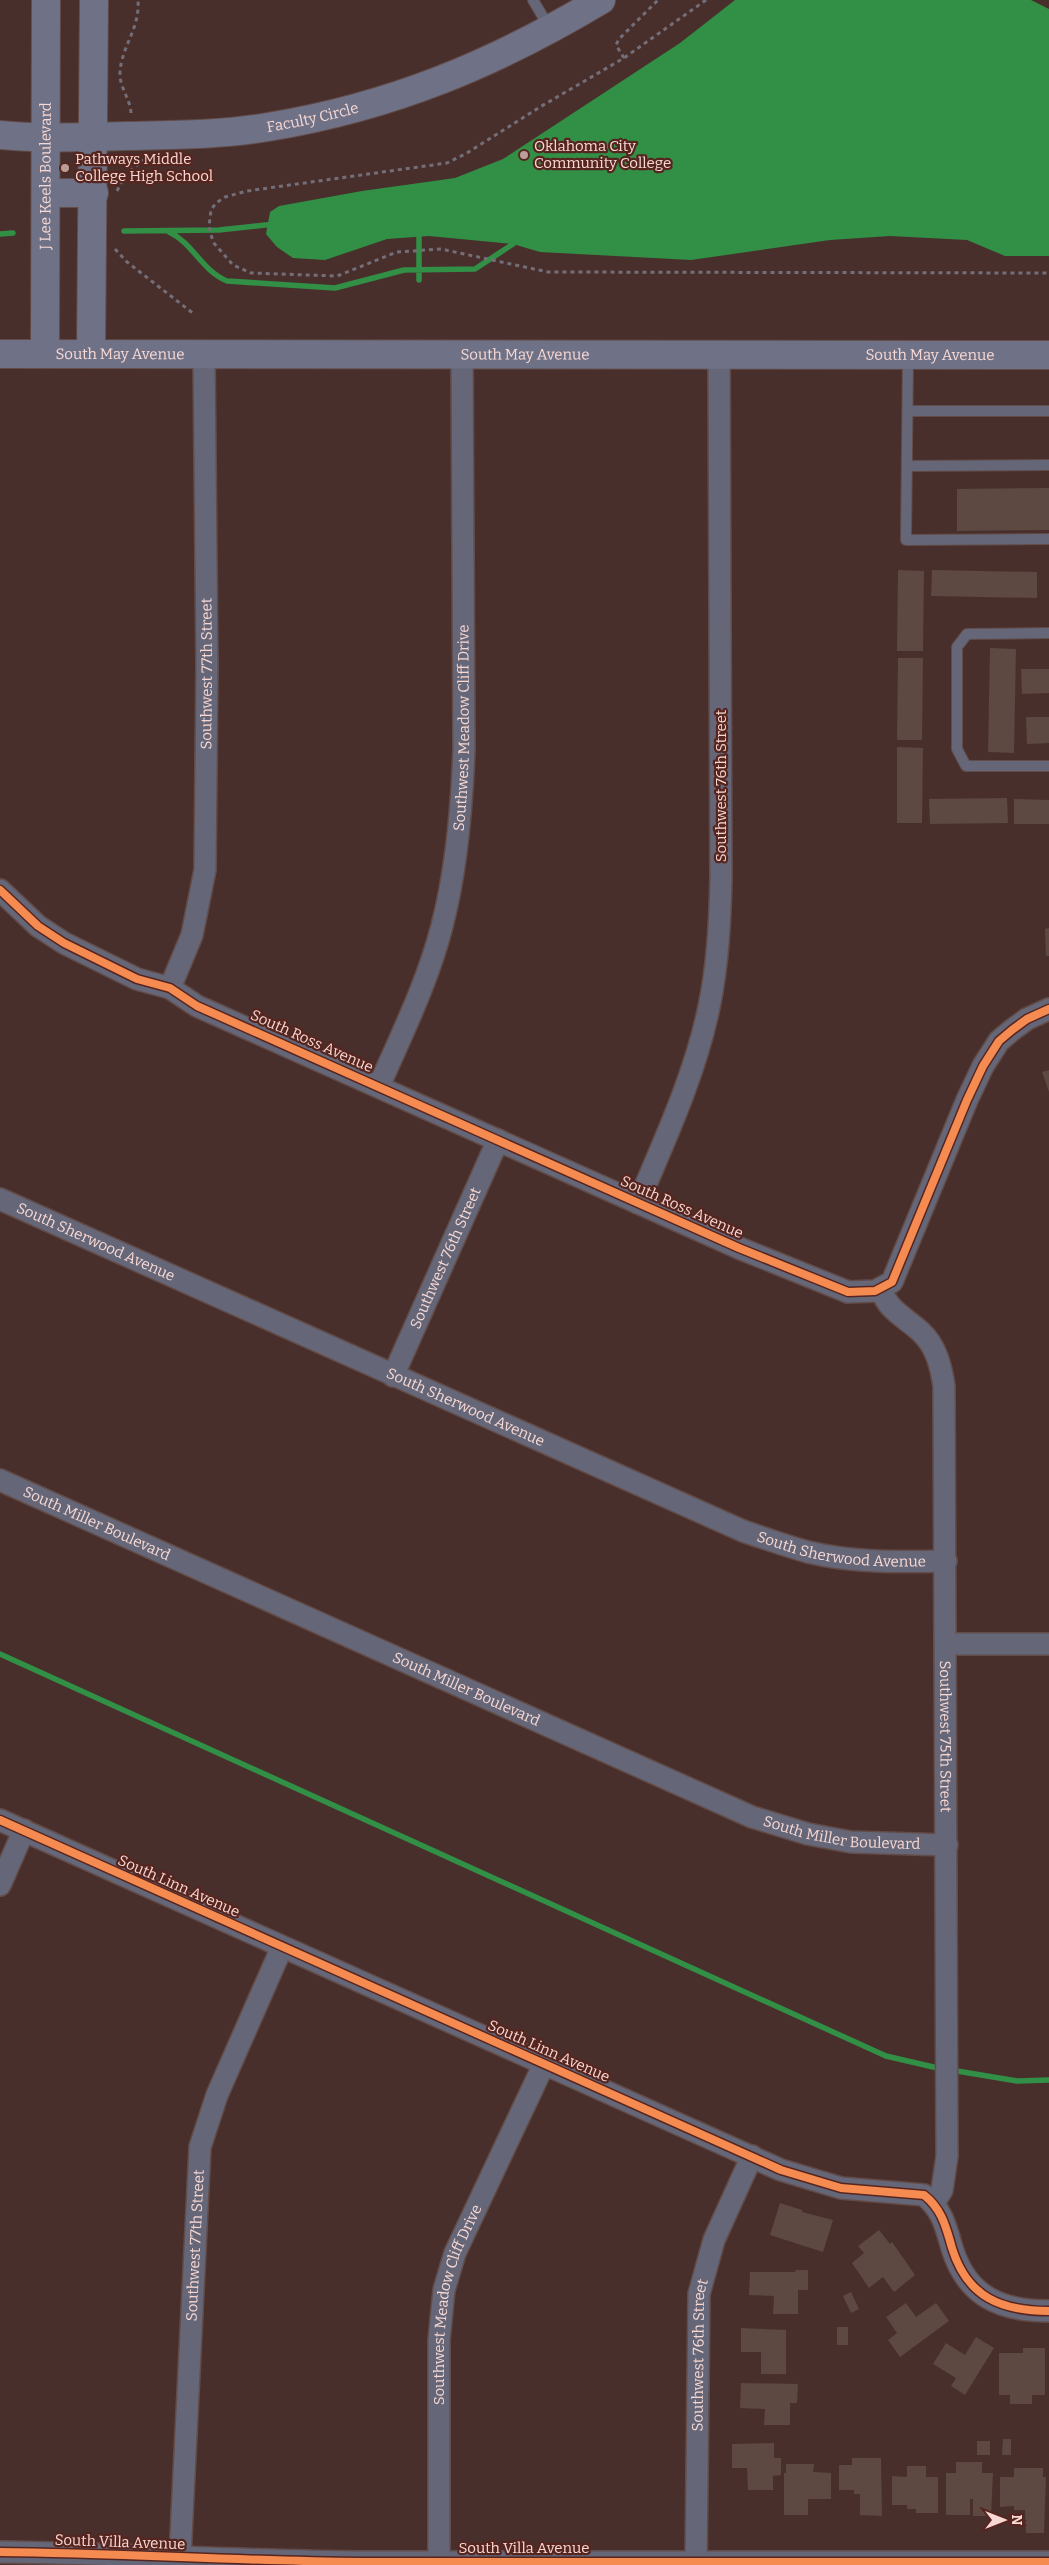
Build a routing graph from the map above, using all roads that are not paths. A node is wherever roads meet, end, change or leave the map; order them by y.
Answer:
1 (46, 0) edge
2 (94, 0) edge
3 (533, 0) edge
4 (601, 0) edge
5 (550, 30) junction
6 (0, 136) edge
7 (46, 137) junction
8 (94, 137) junction
9 (46, 193) junction
10 (94, 193) junction
11 (91, 353) junction
12 (0, 354) edge
13 (45, 354) junction
14 (204, 354) junction
15 (462, 355) junction
16 (719, 355) junction
17 (908, 355) junction
18 (1049, 355) edge
19 (908, 411) junction
20 (1049, 411) edge
21 (1049, 465) edge
22 (907, 466) junction
23 (1049, 539) edge
24 (1049, 633) edge
25 (1049, 766) edge
26 (0, 890) edge
27 (170, 988) junction
28 (1049, 1009) edge
29 (379, 1086) junction
30 (498, 1140) junction
31 (0, 1199) edge
32 (638, 1203) junction
33 (881, 1289) junction
34 (393, 1376) junction
35 (0, 1480) edge
36 (946, 1560) junction
37 (946, 1644) junction
38 (1049, 1644) edge
39 (0, 1820) edge
40 (24, 1830) junction
41 (947, 1845) junction
42 (0, 1885) edge
43 (282, 1947) junction
44 (544, 2064) junction
45 (752, 2156) junction
46 (934, 2203) junction
47 (1049, 2311) edge
48 (0, 2552) edge
49 (180, 2557) junction
50 (439, 2562) junction
51 (1049, 2562) edge
52 (696, 2564) edge

1 - 7 street, J Lee Keels Boulevard
2 - 8 street
3 - 5 lane
4 - 5 street, Faculty Circle
5 - 8 street, Faculty Circle
6 - 7 street, Faculty Circle
7 - 8 street, Faculty Circle
7 - 9 street, J Lee Keels Boulevard
8 - 10 street
9 - 10 street
9 - 13 street, J Lee Keels Boulevard
10 - 11 street
11 - 13 street, South May Avenue
11 - 14 street, South May Avenue
12 - 13 street, South May Avenue
14 - 15 street, South May Avenue
14 - 27 street, Southwest 77th Street
15 - 16 street, South May Avenue
15 - 29 street, Southwest Meadow Cliff Drive
16 - 17 street, South May Avenue
16 - 32 street, Southwest 76th Street
17 - 18 street, South May Avenue
17 - 19 lane
19 - 20 lane
19 - 22 lane
21 - 22 lane
22 - 23 lane
24 - 25 lane
26 - 27 street, South Ross Avenue
27 - 29 street, South Ross Avenue
28 - 33 street
29 - 30 street, South Ross Avenue
30 - 32 street, South Ross Avenue
30 - 34 street, Southwest 76th Street
31 - 34 street, South Sherwood Avenue
32 - 33 street, South Ross Avenue
33 - 36 street, Southwest 75th Street
34 - 36 street, South Sherwood Avenue
35 - 41 street, South Miller Boulevard
36 - 37 street, Southwest 75th Street
37 - 38 street
37 - 41 street, Southwest 75th Street
39 - 40 street, South Linn Avenue
40 - 42 street
40 - 43 street, South Linn Avenue
41 - 46 street, Southwest 75th Street
43 - 44 street, South Linn Avenue
43 - 49 street, Southwest 77th Street
44 - 45 street, South Linn Avenue
44 - 50 street, Southwest Meadow Cliff Drive
45 - 46 street, South Linn Avenue
45 - 52 street, Southwest 76th Street
46 - 47 street
48 - 49 street, South Villa Avenue
49 - 50 street, South Villa Avenue
50 - 52 street, South Villa Avenue
51 - 52 street, South Villa Avenue

